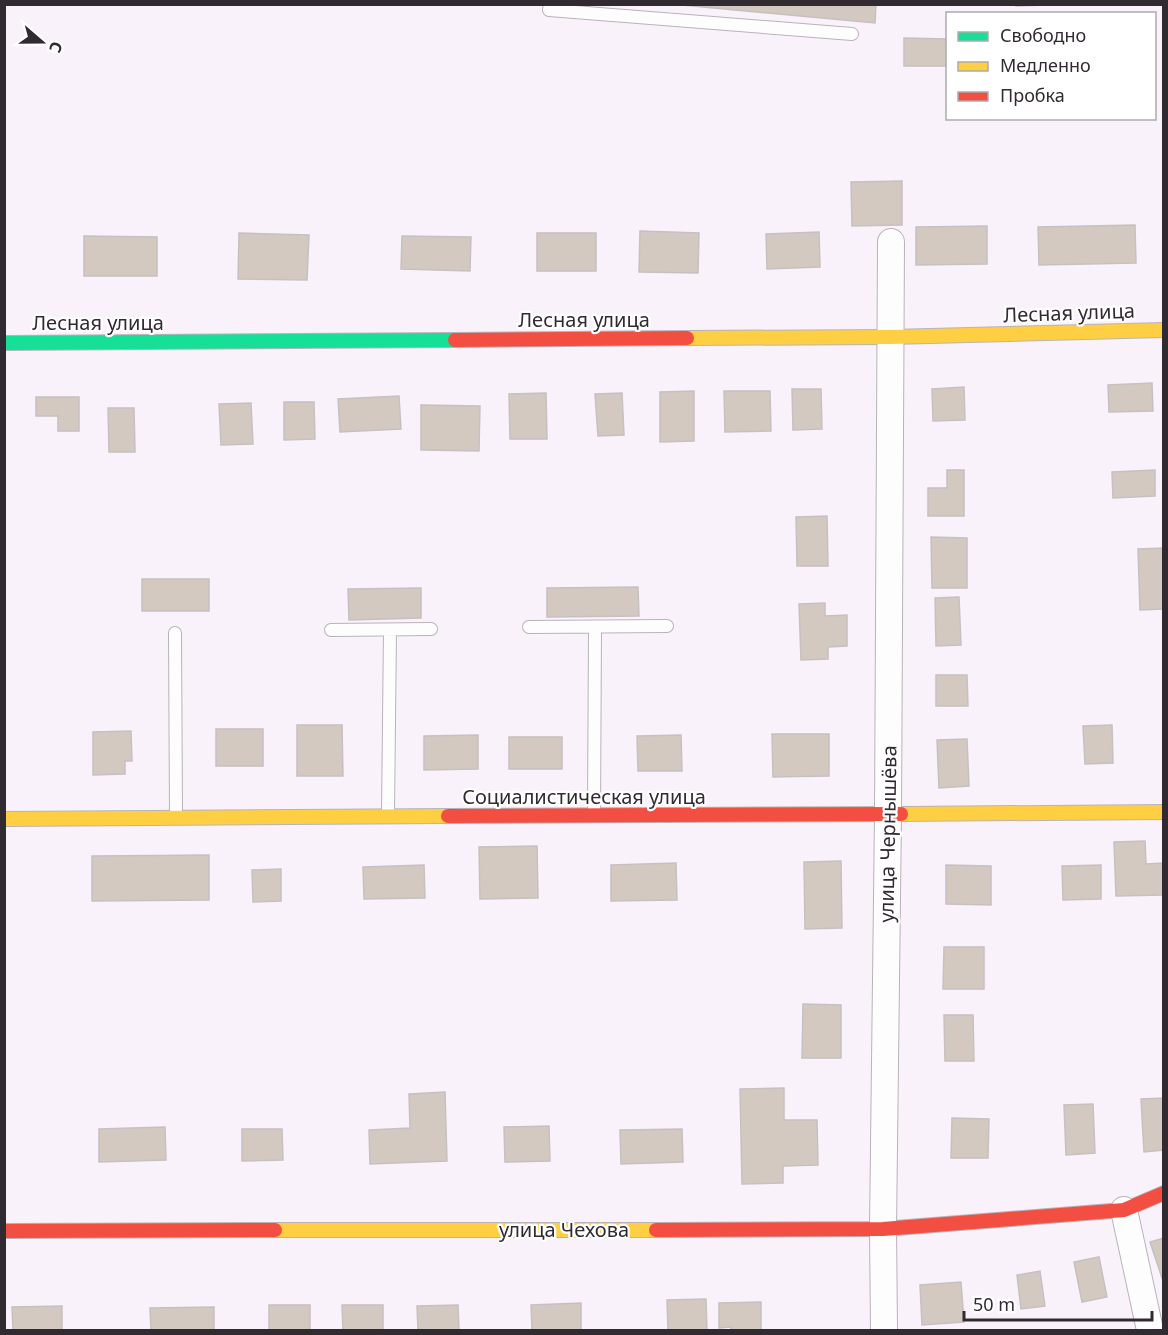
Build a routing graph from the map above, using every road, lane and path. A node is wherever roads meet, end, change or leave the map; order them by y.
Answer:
1 (550, 4) edge
2 (852, 34) dead end
3 (891, 242) dead end
4 (1164, 330) edge
5 (891, 337) junction
6 (4, 343) edge
7 (667, 626) dead end
8 (529, 627) dead end
9 (595, 627) junction
10 (431, 629) dead end
11 (331, 630) dead end
12 (390, 630) junction
13 (175, 633) dead end
14 (1164, 812) edge
15 (888, 815) junction
16 (594, 816) junction
17 (176, 817) junction
18 (388, 817) junction
19 (4, 819) edge
20 (1164, 1193) edge
21 (1124, 1210) junction
22 (883, 1229) junction
23 (4, 1231) edge
24 (884, 1330) edge
25 (1150, 1330) edge

1 - 2 lane
3 - 5 street, улица Чернышёва
4 - 5 street, Лесная улица
5 - 6 street, Лесная улица
5 - 15 street, улица Чернышёва
7 - 9 lane
8 - 9 lane
9 - 16 lane
10 - 12 lane
11 - 12 lane
12 - 18 lane
13 - 17 lane
14 - 15 street, Социалистическая улица
15 - 16 street, Социалистическая улица
15 - 22 street, улица Чернышёва
16 - 18 street, Социалистическая улица
17 - 18 street, Социалистическая улица
17 - 19 street, Социалистическая улица
20 - 21 street, улица Чехова
21 - 22 street, улица Чехова
21 - 25 street
22 - 23 street, улица Чехова
22 - 24 street, улица Чернышёва

